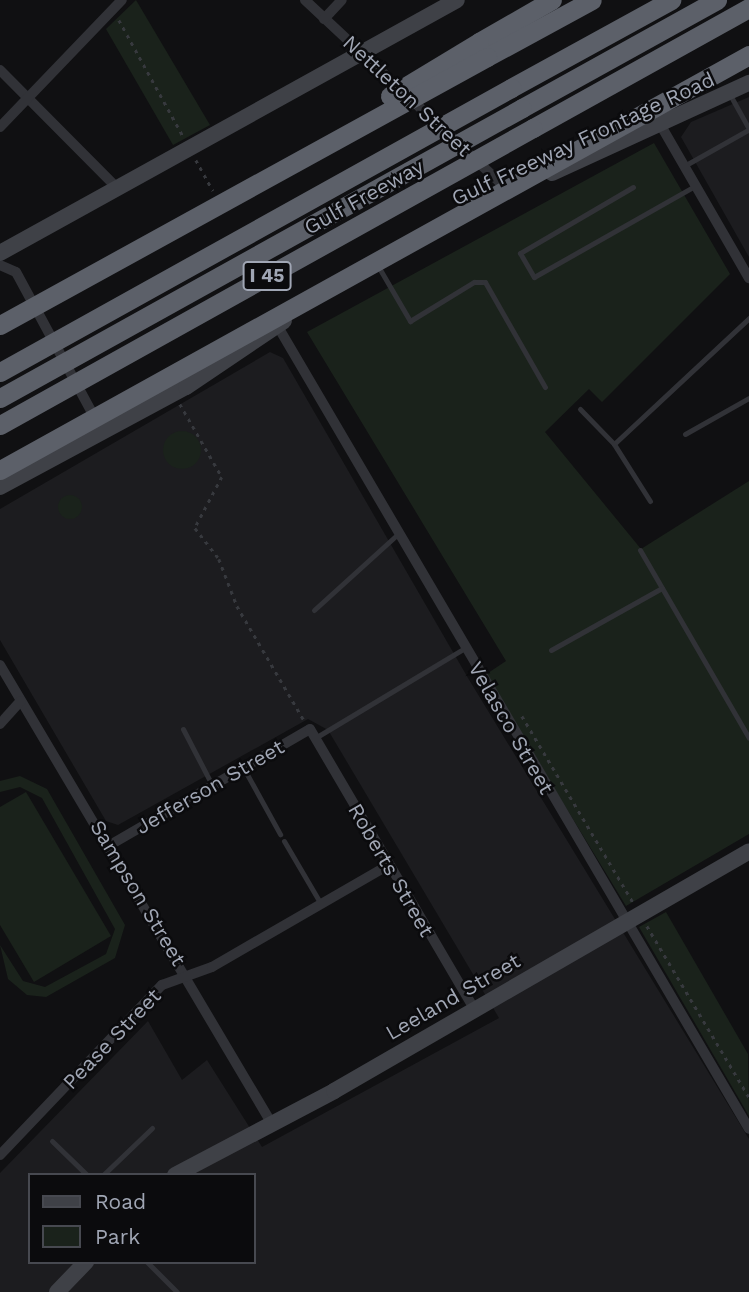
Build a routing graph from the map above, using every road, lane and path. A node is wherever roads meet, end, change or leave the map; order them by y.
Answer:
1 (122, 0) edge
2 (305, 0) edge
3 (342, 0) edge
4 (457, 0) edge
5 (552, 0) edge
6 (592, 0) edge
7 (671, 0) edge
8 (717, 0) edge
9 (749, 8) edge
10 (117, 18) dead end
11 (324, 19) junction
12 (483, 50) junction
13 (361, 53) junction
14 (749, 55) edge
15 (0, 70) edge
16 (749, 83) edge
17 (729, 93) junction
18 (28, 97) junction
19 (660, 124) junction
20 (0, 127) edge
21 (749, 130) edge
22 (183, 137) dead end
23 (684, 166) junction
24 (695, 186) junction
25 (632, 187) dead end
26 (118, 188) junction
27 (510, 192) junction
28 (0, 253) edge
29 (0, 265) edge
30 (378, 266) junction
31 (749, 278) edge
32 (749, 318) edge
33 (0, 325) edge
34 (277, 325) junction
35 (0, 372) edge
36 (545, 387) dead end
37 (174, 394) junction
38 (0, 398) edge
39 (749, 398) edge
40 (580, 408) dead end
41 (0, 425) edge
42 (102, 431) junction
43 (685, 434) dead end
44 (614, 444) junction
45 (0, 470) edge
46 (0, 487) edge
47 (650, 501) dead end
48 (399, 533) junction
49 (640, 550) dead end
50 (662, 588) junction
51 (314, 610) dead end
52 (465, 648) junction
53 (551, 650) dead end
54 (0, 664) edge
55 (21, 701) junction
56 (0, 724) edge
57 (183, 729) dead end
58 (312, 734) junction
59 (749, 738) edge
60 (243, 767) junction
61 (212, 785) junction
62 (280, 834) dead end
63 (284, 841) dead end
64 (110, 845) junction
65 (749, 851) edge
66 (387, 866) junction
67 (321, 904) junction
68 (626, 921) junction
69 (645, 922) dead end
70 (187, 976) junction
71 (474, 1009) junction
72 (749, 1097) edge
73 (272, 1124) junction
74 (152, 1128) dead end
75 (749, 1129) edge
76 (52, 1141) dead end
77 (0, 1155) edge
78 (85, 1173) edge
79 (105, 1173) edge
80 (179, 1173) edge
81 (84, 1264) edge
82 (149, 1264) edge
83 (57, 1292) edge
84 (177, 1292) edge

1 - 18 street
2 - 11 street, Nettleton Street
3 - 11 street
4 - 13 main road
5 - 12 highway
6 - 12 highway
7 - 35 highway, Gulf Freeway / I 45, bridge
8 - 38 highway, Gulf Freeway / I 45, bridge
9 - 41 highway, Gulf Freeway / I 45, bridge
10 - 22 path
11 - 13 street, Nettleton Street
12 - 33 highway, bridge
13 - 26 main road
13 - 27 street, Nettleton Street
14 - 45 highway, bridge
15 - 18 street
16 - 17 main road, Gulf Freeway Frontage Road
17 - 19 main road, Gulf Freeway Frontage Road
17 - 21 lane
18 - 20 street
18 - 26 street
19 - 23 street
19 - 27 main road, Gulf Freeway Frontage Road
21 - 23 lane
23 - 24 street
24 - 25 lane
24 - 31 street
26 - 28 main road
27 - 30 main road, Gulf Freeway Frontage Road
29 - 42 street
30 - 34 main road, Gulf Freeway Frontage Road
30 - 36 lane
32 - 44 lane
34 - 37 main road, Gulf Freeway Frontage Road
34 - 48 street, Velasco Street
37 - 42 main road, Gulf Freeway Frontage Road
37 - 58 path
39 - 43 lane
40 - 44 lane
42 - 46 main road, Gulf Freeway Frontage Road
44 - 47 lane
48 - 51 lane
48 - 52 street, Velasco Street
49 - 50 lane
50 - 53 lane
50 - 59 lane
52 - 58 lane
52 - 68 street, Velasco Street
54 - 55 street, Sampson Street
55 - 56 street
55 - 64 street, Sampson Street
57 - 61 lane
58 - 60 street, Jefferson Street
58 - 66 street, Roberts Street
60 - 61 street, Jefferson Street
60 - 62 lane
61 - 64 street, Jefferson Street
63 - 67 lane
64 - 70 street, Sampson Street
65 - 68 main road, Leeland Street
66 - 67 street, Pease Street
66 - 71 street, Roberts Street
67 - 70 street, Pease Street
68 - 71 main road, Leeland Street
68 - 75 street, Velasco Street
69 - 72 path
70 - 73 street, Sampson Street
70 - 77 street, Pease Street
71 - 73 main road, Leeland Street
73 - 80 main road, Leeland Street
74 - 79 lane
76 - 78 lane
81 - 83 main road
82 - 84 lane

